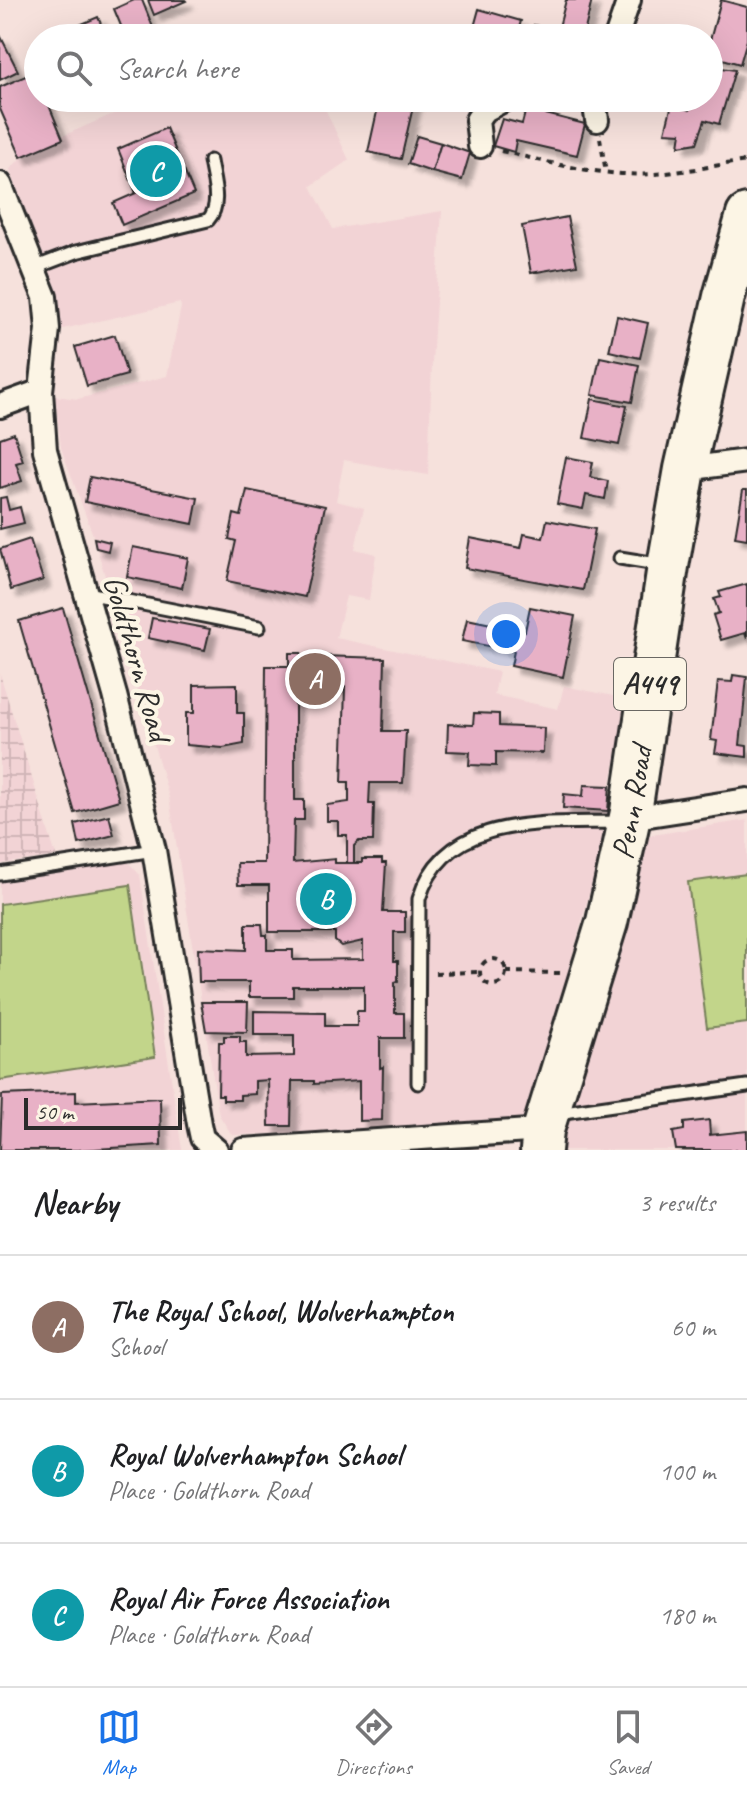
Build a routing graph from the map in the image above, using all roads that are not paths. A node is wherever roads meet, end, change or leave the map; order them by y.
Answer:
1 (629, 0) edge
2 (621, 24) edge
3 (482, 112) edge
4 (480, 146) road end
5 (210, 161) dead end
6 (0, 184) edge
7 (747, 215) edge
8 (34, 268) junction
9 (41, 391) junction
10 (0, 406) edge
11 (747, 461) edge
12 (685, 469) junction
13 (620, 558) dead end
14 (668, 566) junction
15 (85, 593) junction
16 (259, 627) dead end
17 (747, 800) edge
18 (630, 817) junction
19 (154, 850) junction
20 (0, 874) edge
21 (418, 1083) dead end
22 (747, 1086) edge
23 (544, 1131) edge
24 (211, 1149) edge
25 (243, 1150) edge

1 - 2 street
3 - 4 street
5 - 8 lane
6 - 8 street, Goldthorn Road
7 - 12 highway, Penn Road / A449
8 - 9 street, Goldthorn Road
9 - 10 street
9 - 15 street, Goldthorn Road
11 - 12 street
12 - 14 highway, Penn Road / A449
13 - 14 lane
14 - 18 highway, Penn Road / A449
15 - 16 lane
15 - 19 street, Goldthorn Road
17 - 18 street
18 - 21 lane
18 - 23 highway, Penn Road / A449
19 - 20 lane
19 - 24 street, Goldthorn Road
22 - 23 lane
23 - 25 street

